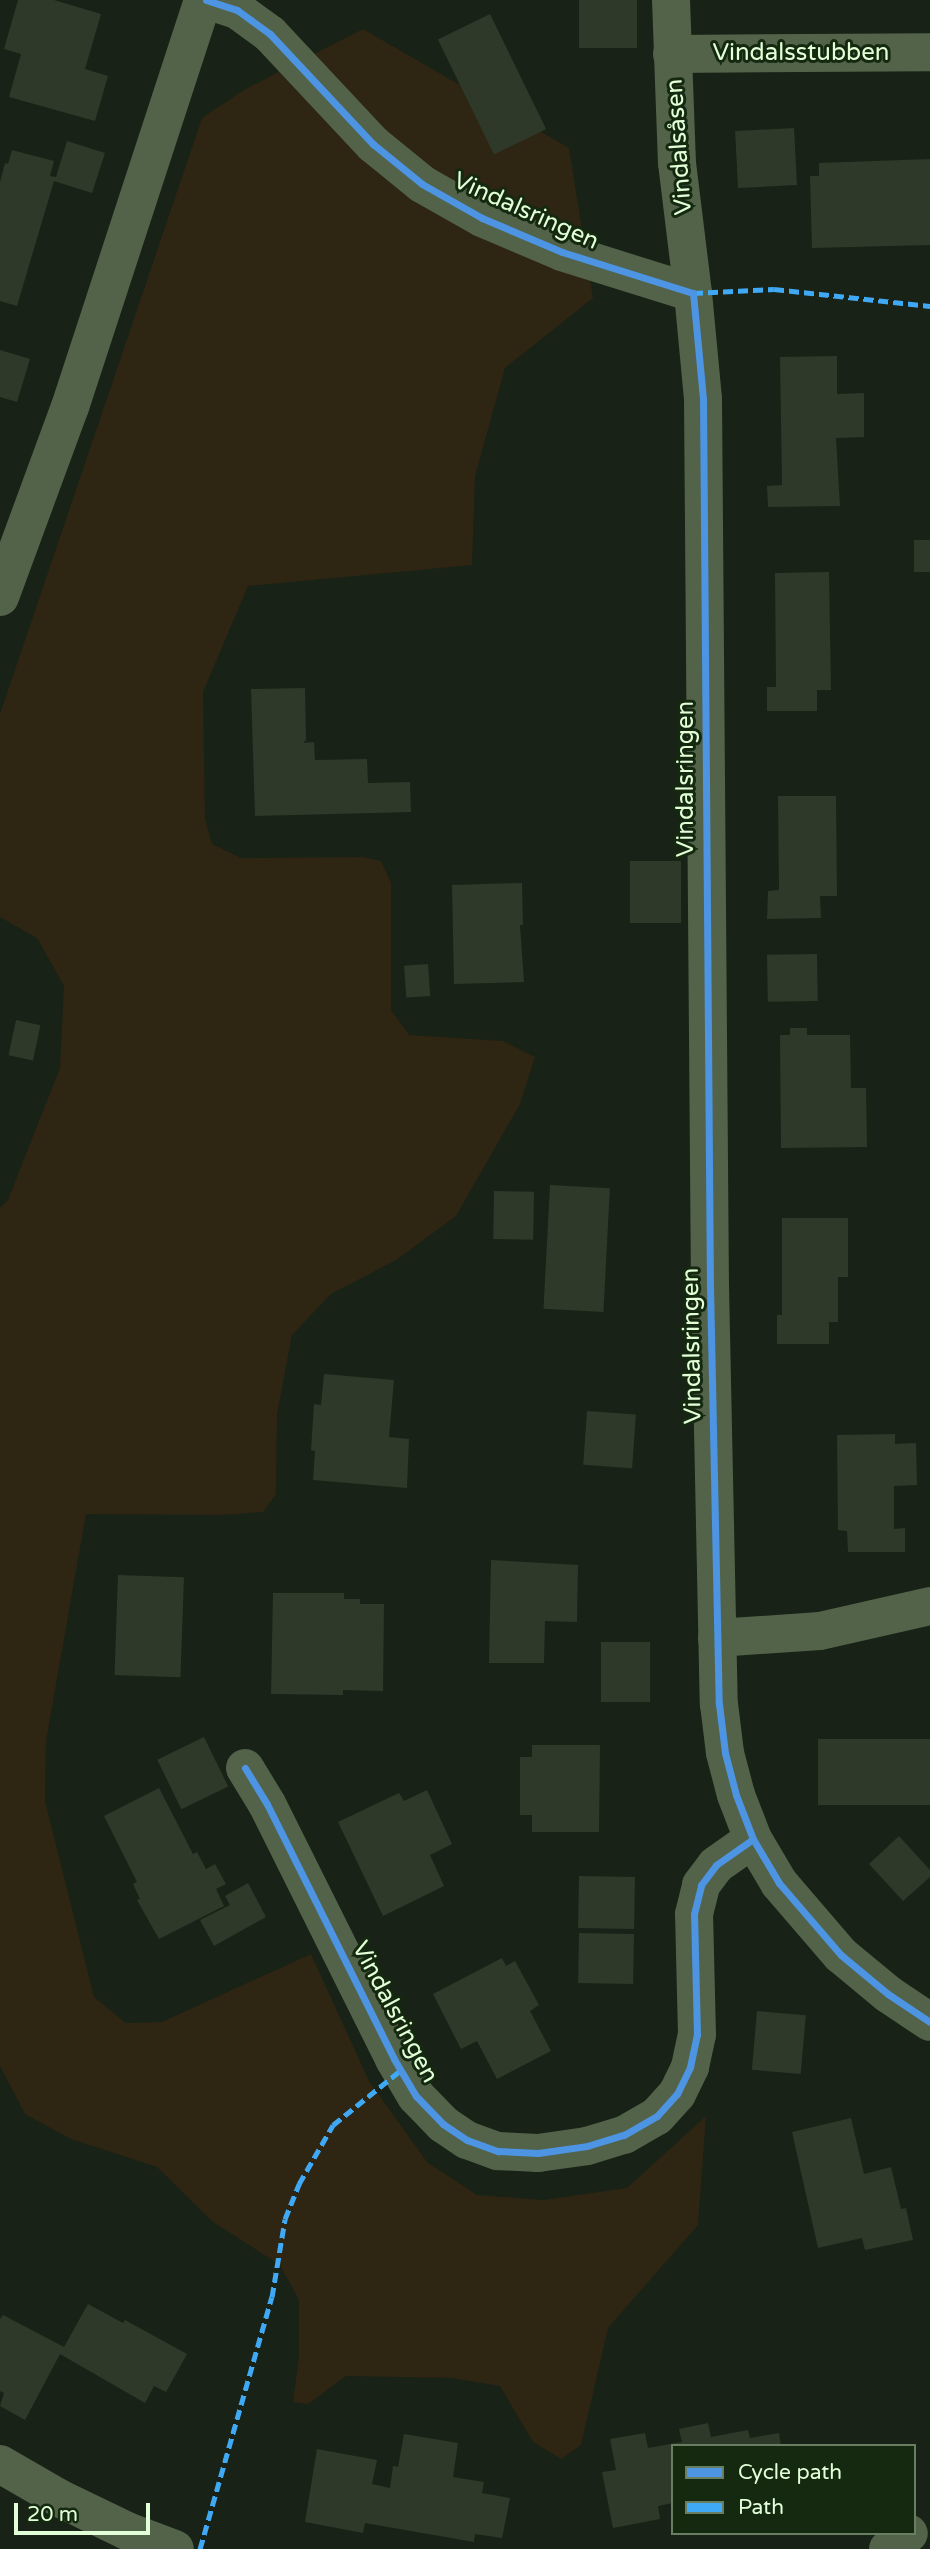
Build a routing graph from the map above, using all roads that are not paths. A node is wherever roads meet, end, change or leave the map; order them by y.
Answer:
1 (204, 0) edge
2 (671, 0) edge
3 (930, 52) edge
4 (672, 54) junction
5 (693, 293) junction
6 (0, 597) edge
7 (930, 1606) edge
8 (717, 1638) junction
9 (245, 1768) dead end
10 (753, 1839) junction
11 (930, 2022) edge
12 (0, 2464) edge
13 (930, 2515) edge
14 (916, 2526) edge
15 (906, 2535) edge
16 (175, 2549) edge
17 (888, 2549) edge

1 - 5 street, Vindalsringen
1 - 6 street, Vindalsringen
2 - 4 street, Vindalsåsen
3 - 4 street, Vindalsstubben
4 - 5 street, Vindalsåsen
5 - 8 street, Vindalsringen
7 - 8 street
8 - 10 street, Vindalsringen
9 - 10 street, Vindalsringen
10 - 11 street, Vindalsringen
12 - 16 street
13 - 14 street
15 - 17 street

